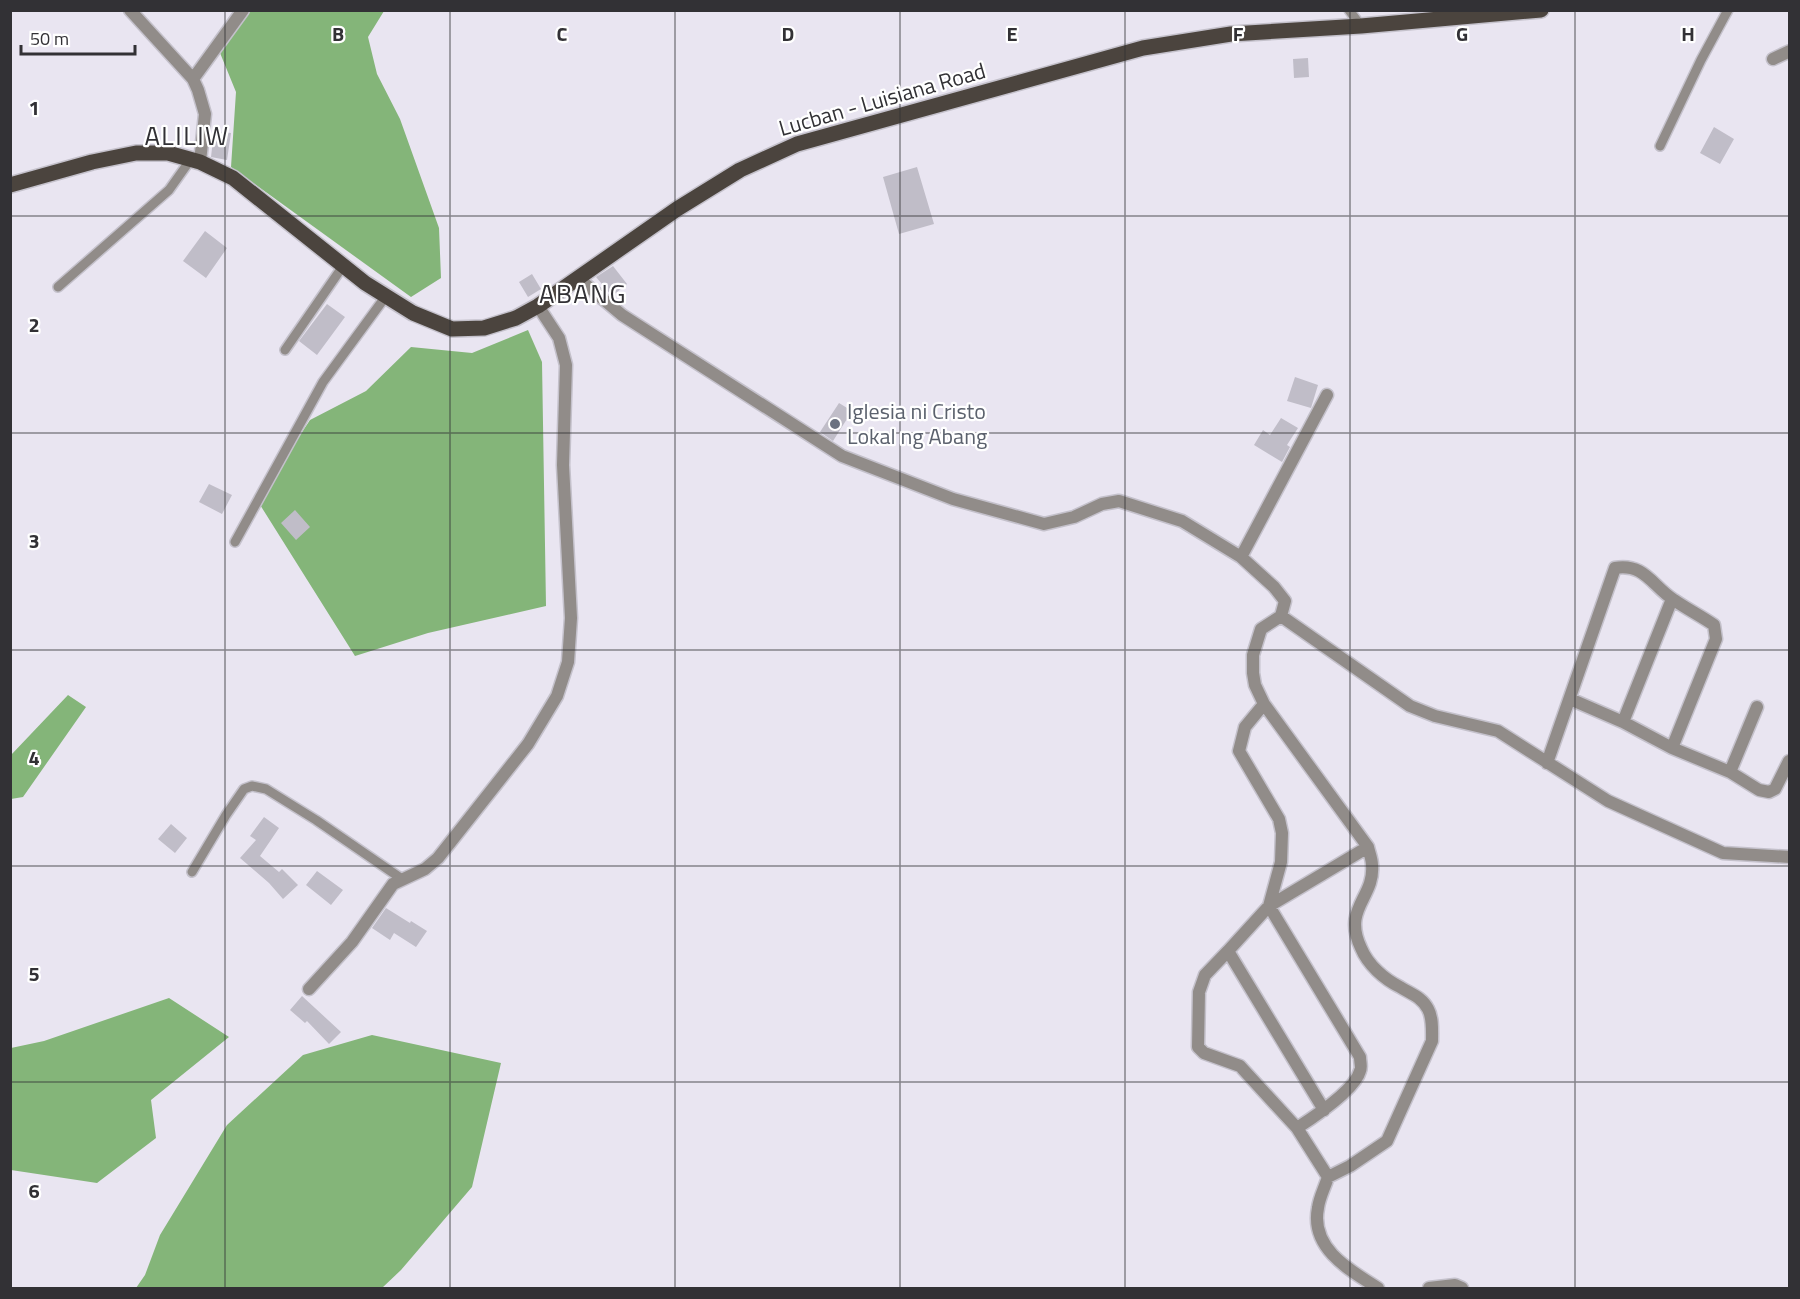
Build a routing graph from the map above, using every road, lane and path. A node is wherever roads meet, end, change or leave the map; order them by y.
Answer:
1 (130, 10) edge
2 (243, 10) edge
3 (1349, 10) edge
4 (1541, 10) edge
5 (1728, 10) edge
6 (1361, 26) junction
7 (1790, 51) edge
8 (1773, 59) dead end
9 (193, 79) junction
10 (1660, 146) dead end
11 (195, 161) junction
12 (10, 185) edge
13 (343, 266) junction
14 (578, 278) junction
15 (58, 288) dead end
16 (386, 296) junction
17 (538, 306) junction
18 (285, 350) dead end
19 (1327, 395) dead end
20 (234, 542) dead end
21 (1241, 556) junction
22 (1672, 599) junction
23 (1281, 616) junction
24 (1570, 699) junction
25 (1264, 704) junction
26 (1757, 707) dead end
27 (1623, 722) junction
28 (1672, 748) junction
29 (1789, 761) edge
30 (1547, 763) junction
31 (1730, 772) junction
32 (1368, 847) junction
33 (1790, 857) edge
34 (192, 872) dead end
35 (402, 879) junction
36 (1269, 906) junction
37 (1228, 951) junction
38 (309, 989) dead end
39 (1324, 1110) junction
40 (1297, 1128) junction
41 (1328, 1177) junction
42 (1378, 1288) edge
43 (1429, 1288) edge
44 (1462, 1288) edge

1 - 9 street
2 - 9 street
3 - 6 lane
4 - 6 main road, Lucban - Luisiana Road
5 - 10 lane
6 - 14 main road, Lucban - Luisiana Road
7 - 8 street
9 - 11 street
11 - 12 main road, Lucban - Luisiana Road
11 - 13 main road, Lucban - Luisiana Road
11 - 15 lane
13 - 16 main road, Lucban - Luisiana Road
13 - 18 lane
14 - 17 main road, Lucban - Luisiana Road
14 - 21 street
16 - 17 main road, Lucban - Luisiana Road
16 - 20 lane
17 - 35 street
19 - 21 street
21 - 23 street
22 - 24 street
22 - 27 street
22 - 28 street
23 - 25 street
23 - 30 street
24 - 27 street
24 - 30 street
25 - 32 street
25 - 36 street
26 - 31 street
27 - 28 street
28 - 31 street
29 - 31 street
30 - 33 street
32 - 36 street
32 - 41 street
34 - 35 lane
35 - 38 street
36 - 37 street
36 - 39 street
37 - 39 street
37 - 40 street
39 - 40 street
40 - 41 street
41 - 42 street
43 - 44 street

